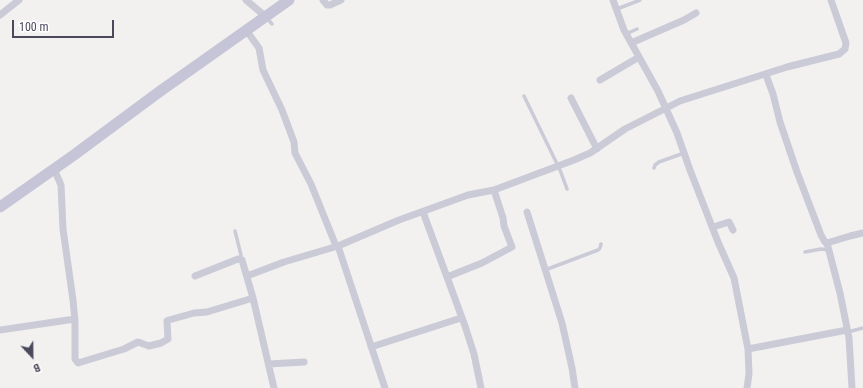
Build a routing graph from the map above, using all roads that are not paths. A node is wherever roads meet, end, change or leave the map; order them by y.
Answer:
1 (19, 0) edge
2 (246, 0) edge
3 (289, 0) edge
4 (323, 0) edge
5 (341, 0) edge
6 (614, 0) edge
7 (640, 0) edge
8 (831, 0) edge
9 (617, 8) junction
10 (696, 13) dead end
11 (0, 15) edge
12 (264, 15) junction
13 (636, 29) dead end
14 (246, 30) junction
15 (627, 33) junction
16 (635, 40) junction
17 (639, 57) junction
18 (766, 75) junction
19 (600, 80) dead end
20 (524, 96) dead end
21 (571, 98) dead end
22 (666, 108) junction
23 (596, 149) junction
24 (684, 153) junction
25 (559, 168) junction
26 (654, 168) dead end
27 (54, 169) junction
28 (567, 189) dead end
29 (494, 192) junction
30 (0, 207) edge
31 (423, 212) junction
32 (526, 212) dead end
33 (717, 226) junction
34 (733, 230) dead end
35 (235, 231) dead end
36 (863, 233) edge
37 (601, 244) dead end
38 (828, 246) junction
39 (338, 247) junction
40 (805, 252) dead end
41 (241, 259) junction
42 (545, 270) junction
43 (195, 276) dead end
44 (247, 276) junction
45 (447, 277) junction
46 (253, 298) junction
47 (462, 318) junction
48 (75, 319) junction
49 (863, 328) edge
50 (0, 330) edge
51 (848, 331) junction
52 (371, 347) junction
53 (749, 348) junction
54 (304, 362) dead end
55 (268, 364) junction
56 (274, 388) edge
57 (385, 388) edge
58 (481, 388) edge
59 (574, 388) edge
60 (747, 388) edge
61 (852, 388) edge

1 - 11 street
2 - 12 street
3 - 12 street
4 - 5 street
6 - 9 street
7 - 9 lane
8 - 18 street
9 - 15 street
10 - 16 street
12 - 14 street
13 - 15 lane
14 - 27 street
14 - 39 street
15 - 16 street
16 - 17 street
17 - 19 street
17 - 22 street
18 - 22 street
18 - 38 street
20 - 25 lane
21 - 23 street
22 - 23 street
22 - 24 street
23 - 25 street
24 - 26 lane
24 - 33 street
25 - 28 lane
25 - 29 street
27 - 30 street
27 - 48 street
29 - 31 street
29 - 45 street
31 - 39 street
31 - 45 street
32 - 42 street
33 - 34 street
33 - 53 street
35 - 41 lane
36 - 38 street
37 - 42 lane
38 - 40 lane
38 - 51 street
39 - 44 street
39 - 52 street
41 - 43 street
41 - 44 street
42 - 59 street
44 - 46 street
45 - 47 street
46 - 48 street
46 - 55 street
47 - 52 street
47 - 58 street
48 - 50 street
49 - 51 lane
51 - 53 street
51 - 61 street
52 - 57 street
53 - 60 street
54 - 55 street
55 - 56 street

